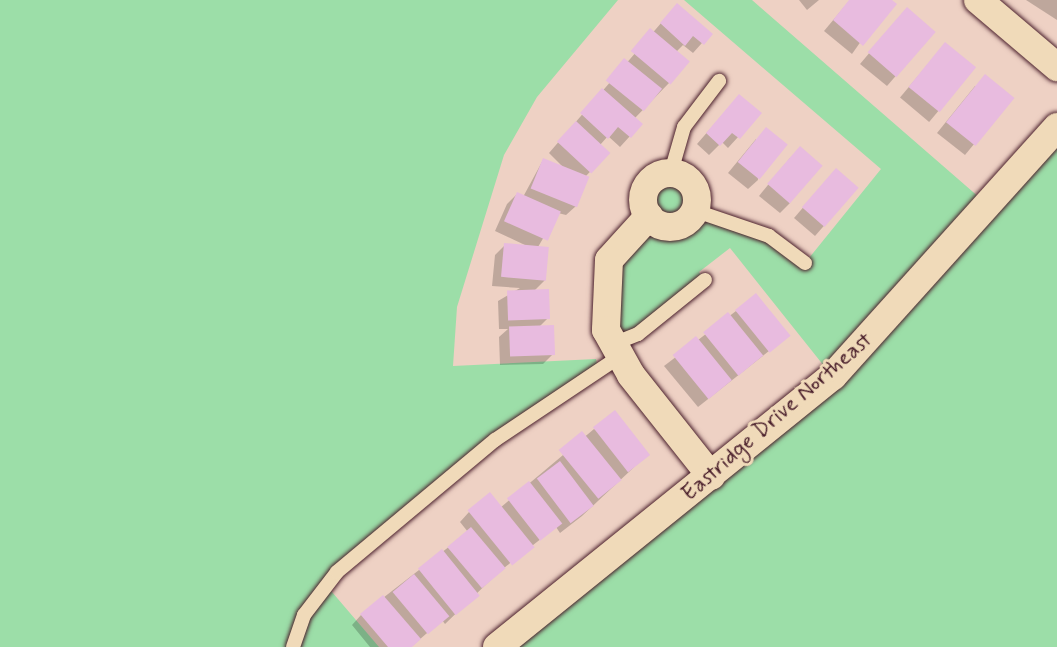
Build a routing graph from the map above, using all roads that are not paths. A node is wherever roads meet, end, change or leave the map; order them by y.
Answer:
1 (978, 0) edge
2 (1057, 67) edge
3 (719, 81) dead end
4 (1057, 127) edge
5 (671, 172) junction
6 (696, 211) junction
7 (649, 216) junction
8 (805, 263) dead end
9 (705, 280) dead end
10 (616, 350) junction
11 (711, 476) junction
12 (293, 647) edge
13 (497, 647) edge

1 - 2 street
3 - 5 lane
4 - 11 street, Eastridge Drive Northeast
5 - 6 street
5 - 7 street
6 - 7 street
6 - 8 lane
7 - 10 street
9 - 10 lane
10 - 11 street
10 - 12 lane
11 - 13 street, Eastridge Drive Northeast

